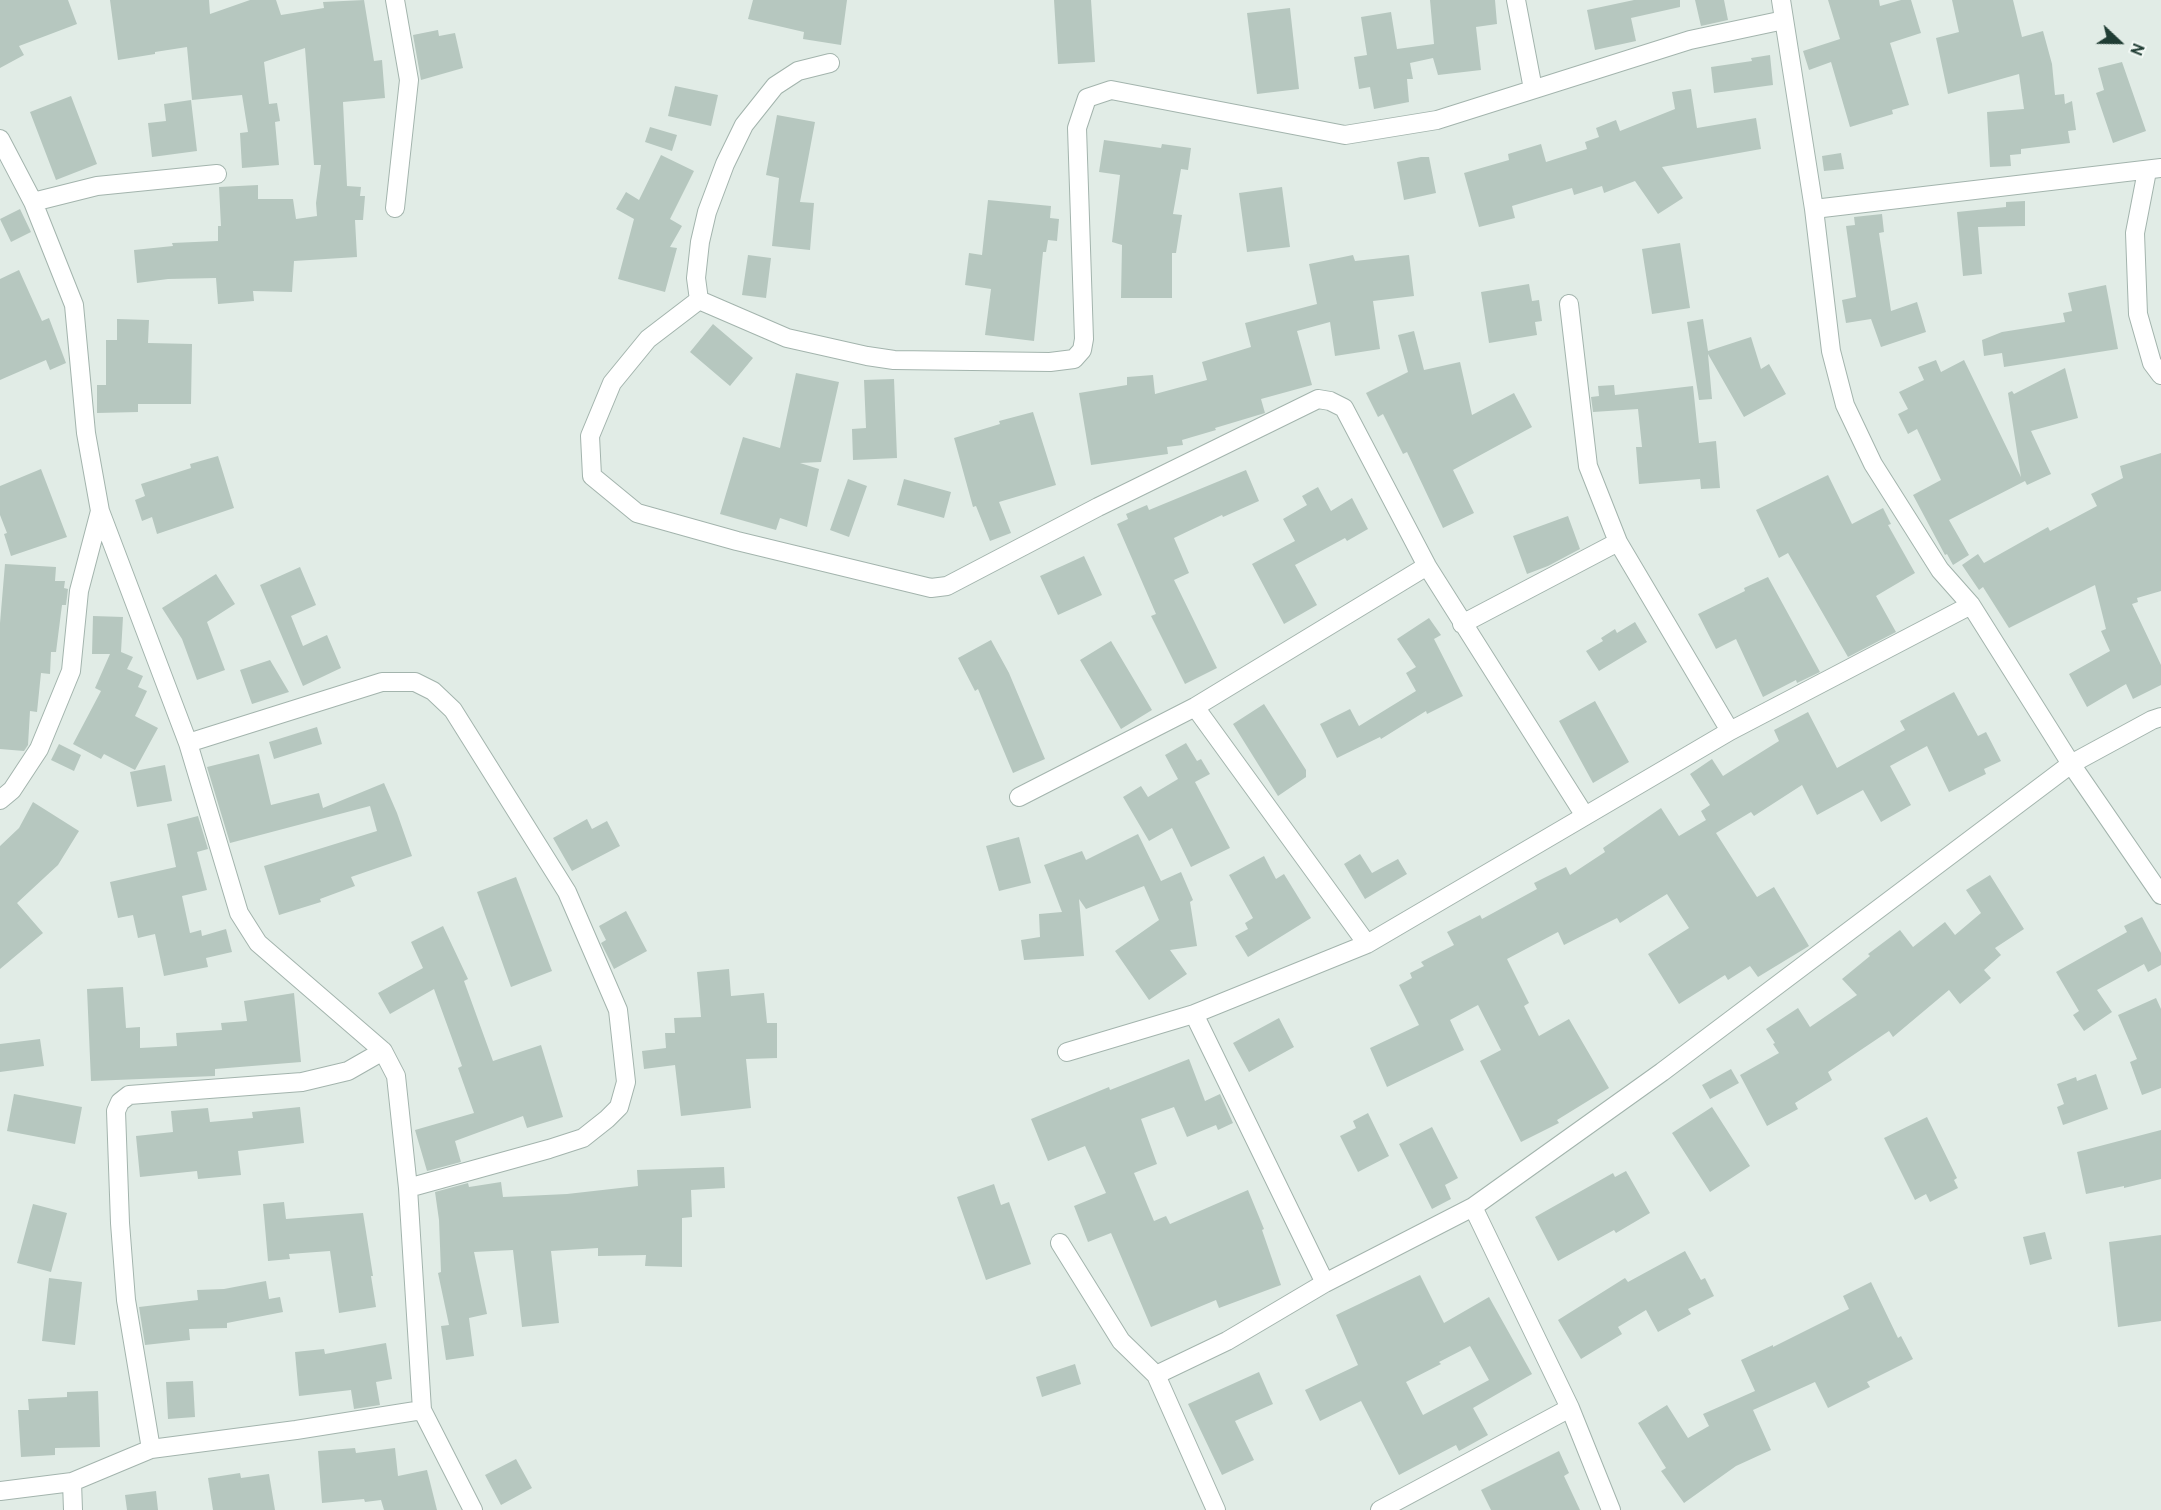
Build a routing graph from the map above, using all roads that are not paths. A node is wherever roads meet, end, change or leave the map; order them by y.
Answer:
1 (395, 0) edge
2 (1516, 0) edge
3 (1781, 0) edge
4 (1784, 20) junction
5 (830, 63) dead end
6 (1533, 89) junction
7 (0, 139) edge
8 (2154, 169) edge
9 (217, 174) dead end
10 (33, 202) junction
11 (395, 208) dead end
12 (1814, 209) junction
13 (699, 300) junction
14 (1569, 304) dead end
15 (2161, 375) edge
16 (100, 511) junction
17 (1618, 542) junction
18 (1427, 566) junction
19 (1971, 606) junction
20 (1462, 624) junction
21 (1195, 707) junction
22 (2161, 717) edge
23 (1730, 731) junction
24 (188, 743) junction
25 (2071, 764) junction
26 (1019, 797) dead end
27 (0, 800) edge
28 (1585, 816) junction
29 (2161, 895) edge
30 (1367, 944) junction
31 (1194, 1014) junction
32 (383, 1051) junction
33 (1067, 1052) dead end
34 (408, 1188) junction
35 (1473, 1207) junction
36 (1060, 1243) dead end
37 (1325, 1283) junction
38 (1156, 1375) junction
39 (1570, 1408) junction
40 (422, 1410) junction
41 (151, 1449) junction
42 (72, 1482) junction
43 (0, 1491) edge
44 (73, 1510) edge
45 (473, 1510) edge
46 (1216, 1510) edge
47 (1380, 1510) edge
48 (1611, 1510) edge

1 - 11 street
2 - 6 street
3 - 4 street
4 - 6 street
4 - 12 street
5 - 13 street
6 - 13 street
7 - 10 street
8 - 12 street
8 - 15 street
9 - 10 street
10 - 16 street
12 - 19 street
13 - 18 street
14 - 17 street
16 - 24 street
16 - 27 street
17 - 20 street
17 - 23 street
18 - 20 street
18 - 21 street
19 - 23 street
19 - 25 street
20 - 28 street
21 - 26 street
21 - 30 street
22 - 25 street
23 - 28 street
24 - 32 street
24 - 34 street
25 - 29 street
25 - 35 street
28 - 30 street
30 - 31 street
31 - 33 street
31 - 37 street
32 - 34 street
32 - 41 street
34 - 40 street
35 - 37 street
35 - 39 street
36 - 38 street
37 - 38 street
38 - 46 street
39 - 47 street
39 - 48 street
40 - 41 street
40 - 45 street
41 - 42 street
42 - 43 street
42 - 44 street

